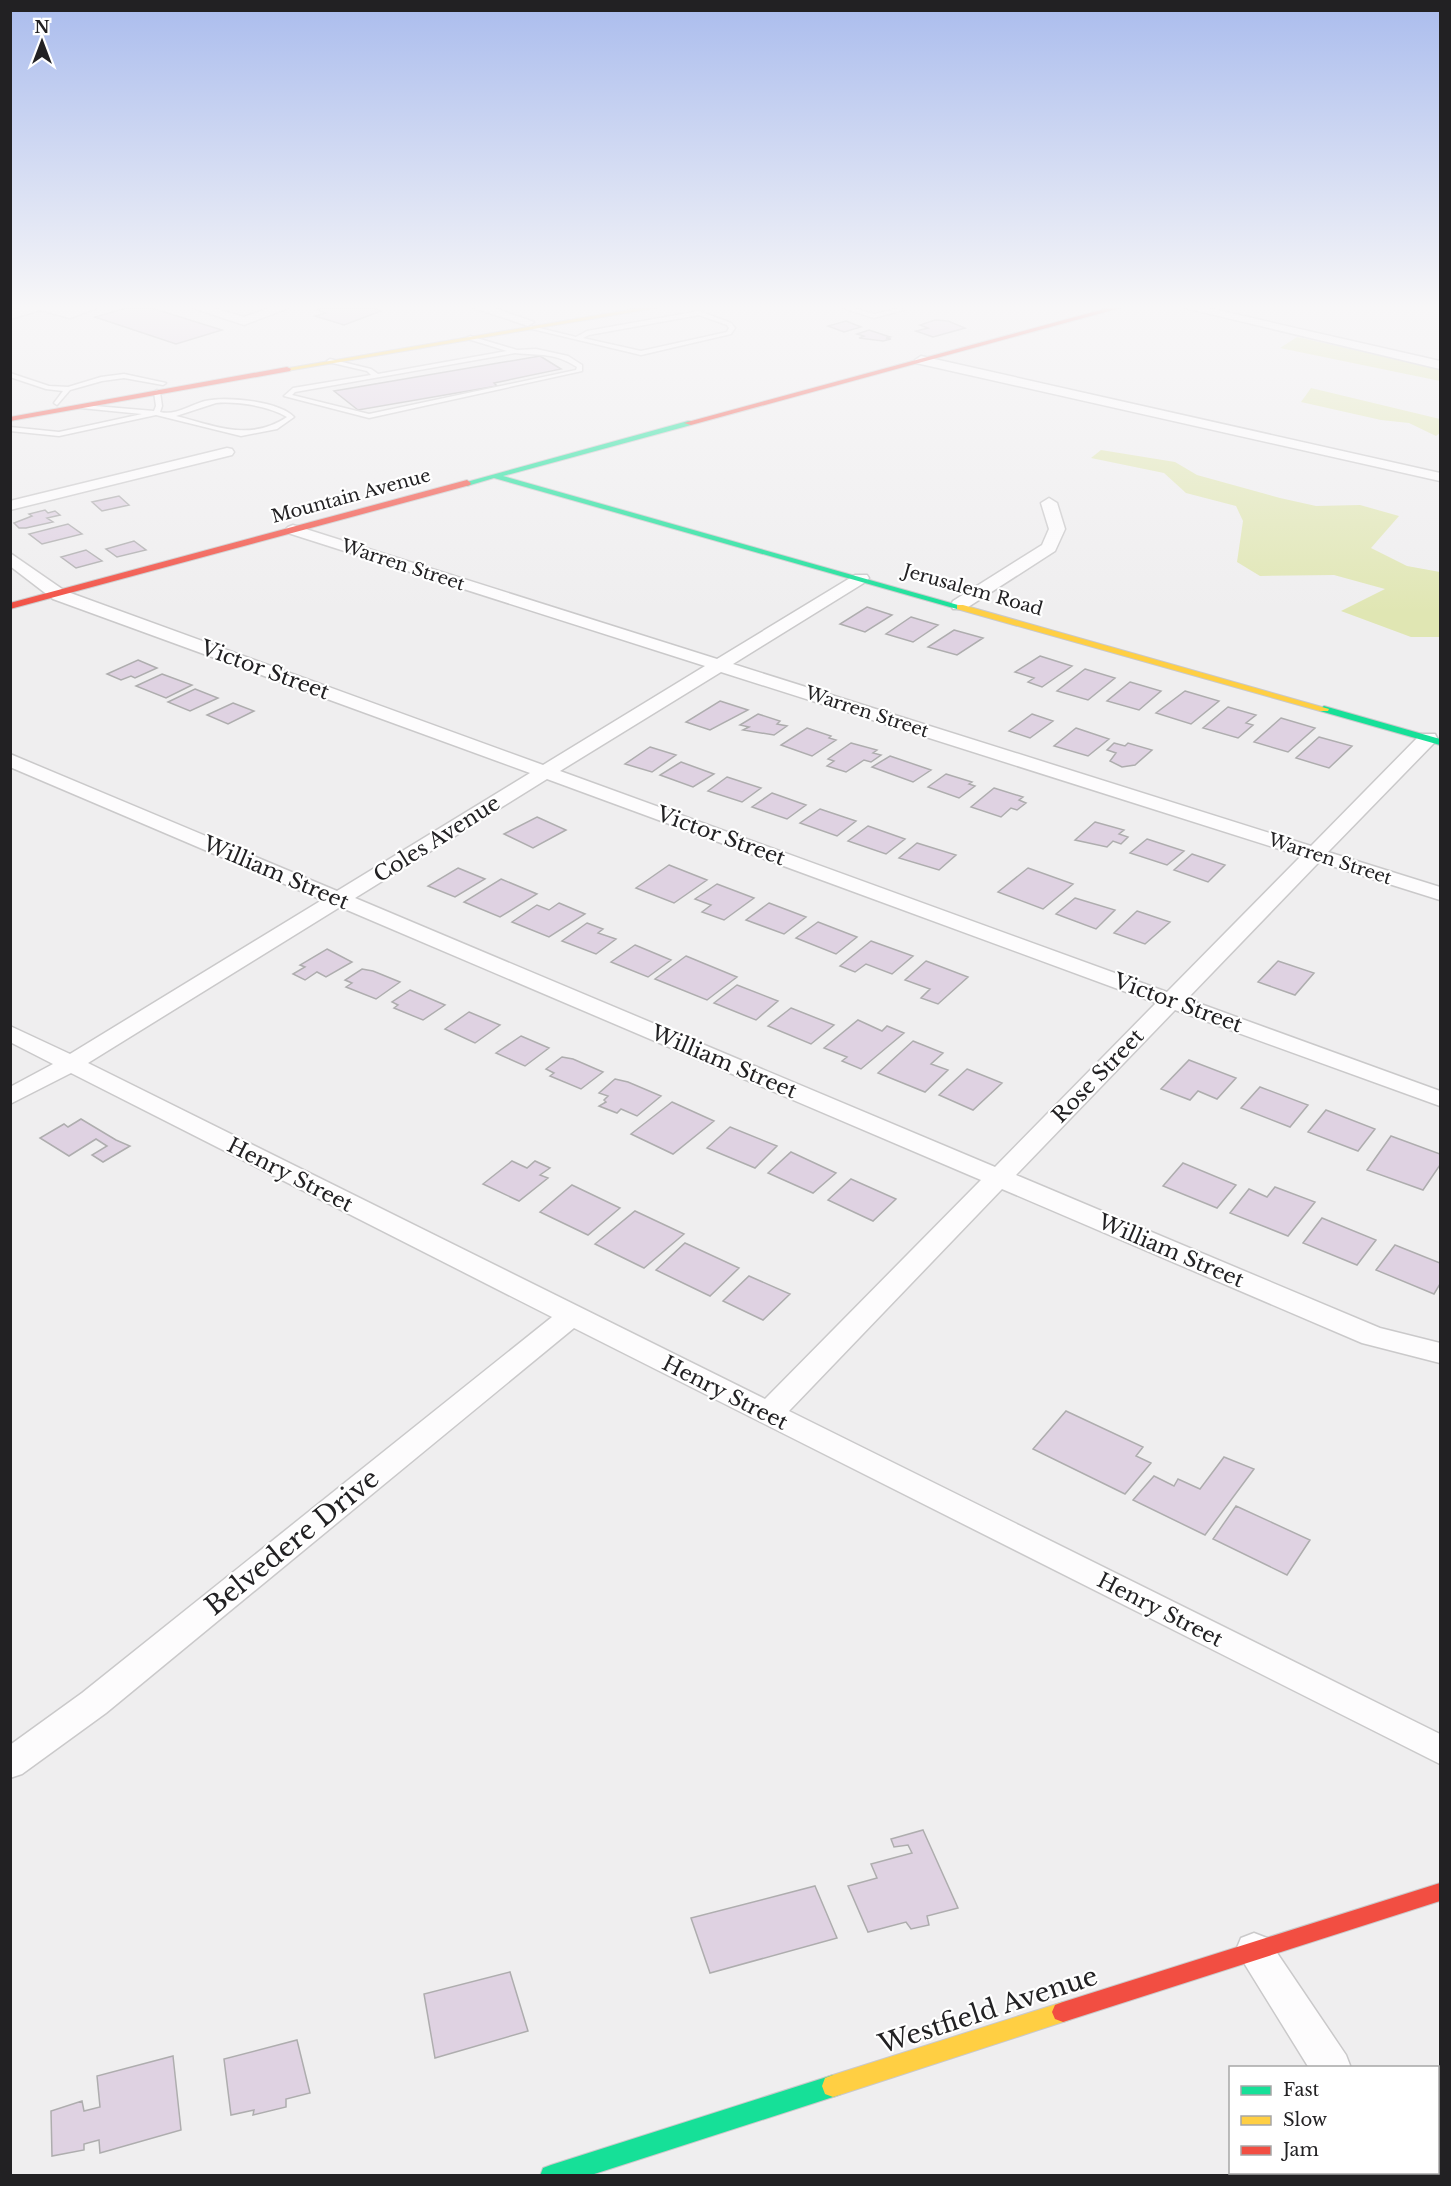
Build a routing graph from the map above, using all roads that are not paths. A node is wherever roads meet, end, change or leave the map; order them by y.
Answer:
1 (59, 410) edge
2 (116, 410) edge
3 (157, 410) edge
4 (186, 410) edge
5 (276, 410) edge
6 (342, 410) edge
7 (401, 410) edge
8 (737, 410) edge
9 (1143, 410) edge
10 (156, 413) junction
11 (169, 416) junction
12 (10, 419) edge
13 (10, 429) edge
14 (227, 452) dead end
15 (495, 476) junction
16 (1440, 477) edge
17 (1049, 503) dead end
18 (10, 506) edge
19 (293, 530) junction
20 (10, 558) edge
21 (861, 578) junction
22 (57, 594) junction
23 (959, 605) junction
24 (10, 606) edge
25 (719, 665) junction
26 (1434, 740) edge
27 (10, 760) edge
28 (545, 772) junction
29 (1315, 854) junction
30 (1440, 894) edge
31 (338, 899) junction
32 (1172, 1001) junction
33 (10, 1033) edge
34 (70, 1064) junction
35 (10, 1097) edge
36 (1440, 1099) edge
37 (999, 1178) junction
38 (571, 1316) junction
39 (1440, 1353) edge
40 (768, 1414) junction
41 (1440, 1750) edge
42 (10, 1764) edge
43 (1440, 1892) edge
44 (1254, 1950) junction
45 (1331, 2066) edge
46 (551, 2175) edge

1 - 12 main road
2 - 10 lane
3 - 10 lane
4 - 11 lane
5 - 11 lane
6 - 7 lane
8 - 15 main road, Mountain Avenue
9 - 16 street
10 - 11 lane
10 - 13 lane
14 - 18 street
15 - 19 main road, Mountain Avenue
15 - 21 main road, Jerusalem Road
17 - 23 street
19 - 22 main road, Mountain Avenue
19 - 25 street, Warren Street
20 - 22 street, Victor Street
21 - 23 main road, Jerusalem Road
21 - 25 street, Coles Avenue
22 - 24 main road, Mountain Avenue
22 - 28 street, Victor Street
23 - 26 main road, Jerusalem Road
25 - 28 street, Coles Avenue
25 - 29 street, Warren Street
26 - 29 street, Rose Street
27 - 31 street, William Street
28 - 31 street, Coles Avenue
28 - 32 street, Victor Street
29 - 30 street, Warren Street
29 - 32 street, Rose Street
31 - 34 street, Coles Avenue
31 - 37 street, William Street
32 - 36 street, Victor Street
32 - 37 street, Rose Street
33 - 34 street, Henry Street
34 - 35 street, Coles Avenue
34 - 38 street, Henry Street
37 - 39 street, William Street
37 - 40 street, Rose Street
38 - 40 street, Henry Street
38 - 42 street, Belvedere Drive
40 - 41 street, Henry Street
43 - 44 main road, Westfield Avenue
44 - 45 street
44 - 46 main road, Westfield Avenue

